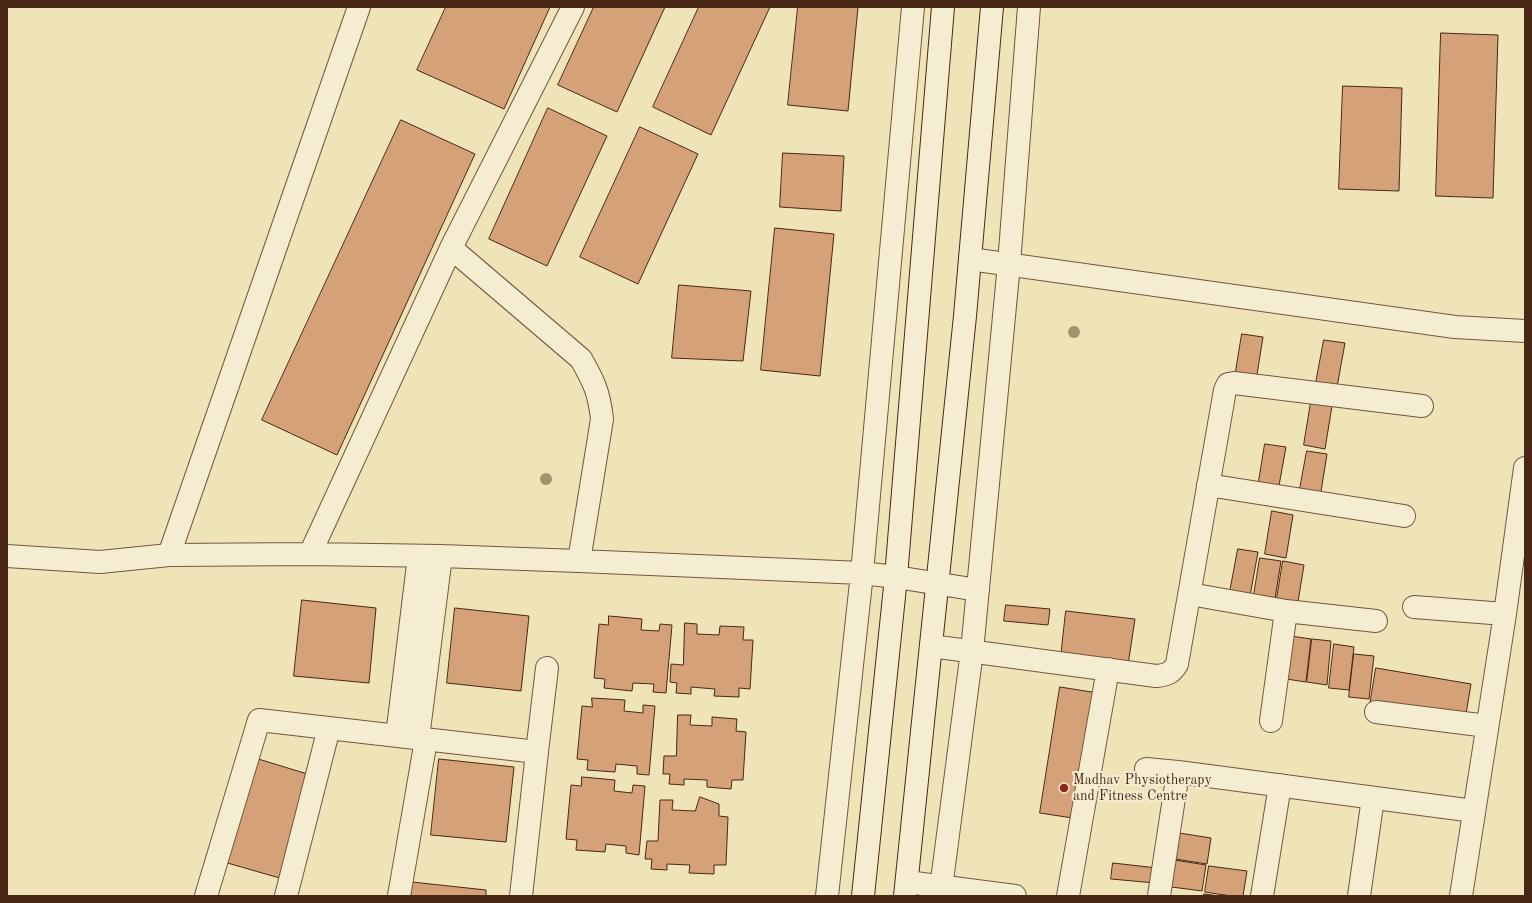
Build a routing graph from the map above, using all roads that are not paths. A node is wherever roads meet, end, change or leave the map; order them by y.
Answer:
1 (359, 7) edge
2 (573, 7) edge
3 (913, 7) edge
4 (943, 7) edge
5 (992, 7) edge
6 (1029, 7) edge
7 (450, 248) junction
8 (970, 259) junction
9 (1009, 264) junction
10 (1525, 331) edge
11 (1422, 406) dead end
12 (1525, 468) edge
13 (1208, 485) junction
14 (1404, 516) dead end
15 (310, 554) junction
16 (169, 555) junction
17 (7, 556) edge
18 (419, 556) junction
19 (441, 556) junction
20 (579, 560) junction
21 (862, 573) junction
22 (896, 577) junction
23 (938, 584) junction
24 (978, 590) junction
25 (1190, 594) junction
26 (1414, 607) dead end
27 (1286, 612) junction
28 (1505, 614) junction
29 (1376, 621) dead end
30 (931, 646) junction
31 (972, 651) junction
32 (547, 668) dead end
33 (1108, 669) junction
34 (1376, 712) dead end
35 (1271, 720) dead end
36 (1487, 726) junction
37 (329, 728) junction
38 (413, 738) junction
39 (536, 752) junction
40 (1146, 769) dead end
41 (1178, 772) junction
42 (1280, 785) junction
43 (1373, 798) junction
44 (1474, 811) junction
45 (906, 889) edge
46 (941, 891) edge
47 (206, 896) edge
48 (286, 896) edge
49 (399, 896) edge
50 (521, 896) edge
51 (827, 896) edge
52 (863, 896) edge
53 (1016, 896) edge
54 (1068, 896) edge
55 (1159, 896) edge
56 (1262, 896) edge
57 (1359, 896) edge
58 (1461, 896) edge

1 - 16 street
2 - 7 street
3 - 21 street
4 - 22 street
5 - 8 street
6 - 9 street
7 - 15 street
7 - 20 street
8 - 9 street
8 - 23 street
9 - 10 street
9 - 24 street
11 - 13 street
12 - 28 street
13 - 14 street
13 - 25 street
15 - 16 street
15 - 18 street
16 - 17 street
18 - 19 street
18 - 38 street
19 - 20 street
19 - 38 street
20 - 21 street
21 - 22 street
21 - 51 street
22 - 23 street
22 - 52 street
23 - 24 street
23 - 30 street
24 - 31 street
25 - 27 street
25 - 33 street
26 - 28 street
27 - 29 street
27 - 35 street
28 - 36 street
30 - 31 street
30 - 45 street
31 - 33 street
31 - 46 street
32 - 39 street
33 - 54 street
34 - 36 street
36 - 44 street
37 - 38 street
37 - 47 street
37 - 48 street
38 - 39 street
38 - 49 street
39 - 50 street
40 - 41 street
41 - 42 street
41 - 55 street
42 - 43 street
42 - 56 street
43 - 44 street
43 - 57 street
44 - 58 street
45 - 46 street
46 - 53 street

